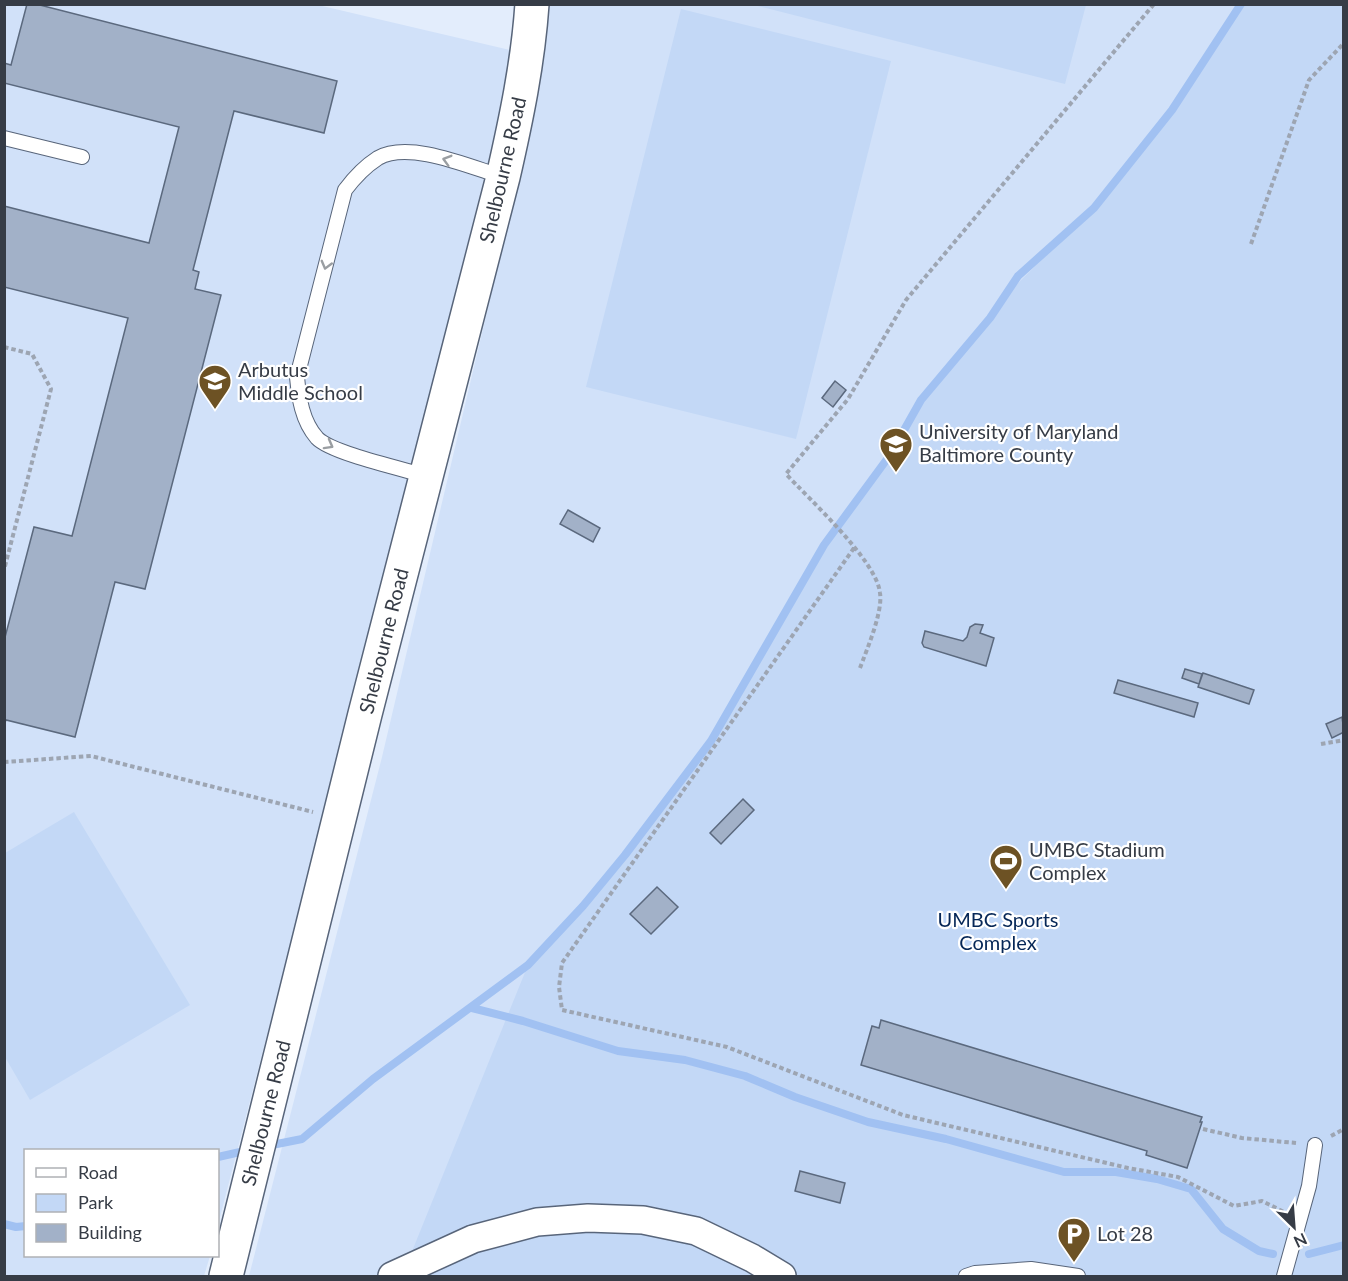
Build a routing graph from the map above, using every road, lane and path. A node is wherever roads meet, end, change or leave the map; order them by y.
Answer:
1 (532, 4) edge
2 (1154, 4) edge
3 (1344, 43) edge
4 (4, 138) edge
5 (82, 157) dead end
6 (503, 177) junction
7 (1251, 244) dead end
8 (4, 347) edge
9 (426, 476) junction
10 (854, 548) junction
11 (4, 570) edge
12 (860, 668) dead end
13 (1344, 740) edge
14 (1321, 744) dead end
15 (4, 762) edge
16 (340, 817) junction
17 (1203, 1129) dead end
18 (1315, 1145) joint
19 (1299, 1220) junction
20 (226, 1276) edge
21 (392, 1276) edge
22 (782, 1276) edge
23 (966, 1276) edge
24 (1078, 1276) edge
25 (1284, 1276) edge

1 - 6 street, Shelbourne Road
2 - 10 path
3 - 7 path
4 - 5 lane
6 - 9 street, Shelbourne Road
6 -> 9 lane
8 - 11 path
9 - 16 street, Shelbourne Road
10 - 12 path
10 - 19 path
13 - 14 path
15 - 16 path
16 - 20 street, Shelbourne Road
17 - 18 path
18 - 19 lane
19 - 25 lane
21 - 22 street
23 - 24 lane

